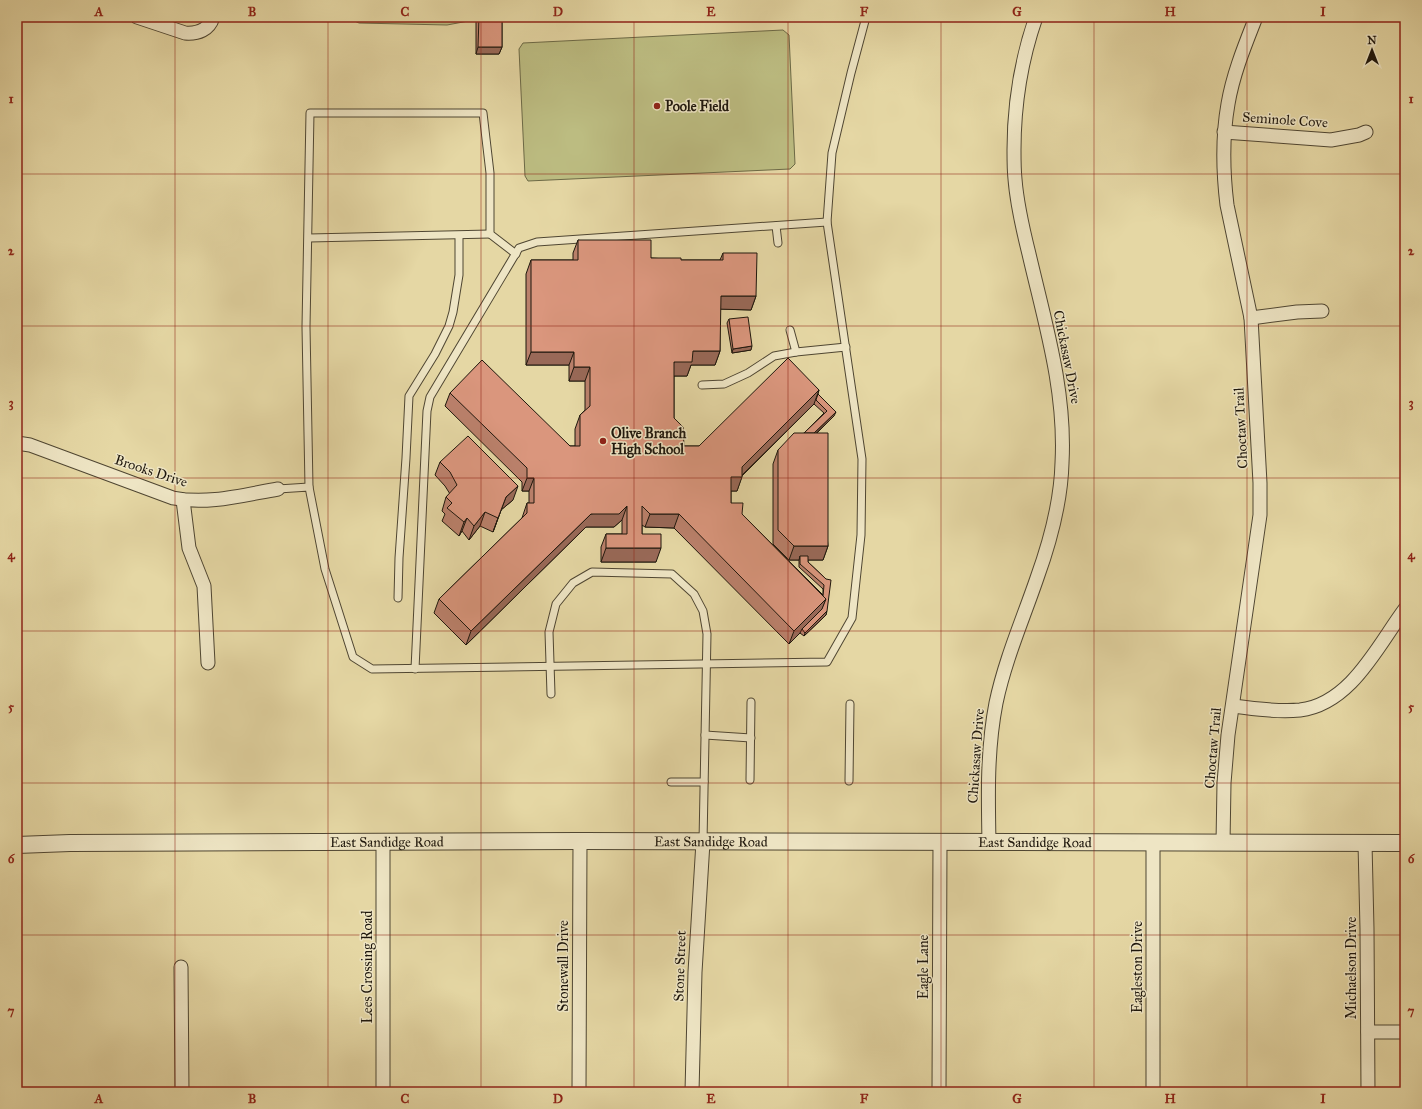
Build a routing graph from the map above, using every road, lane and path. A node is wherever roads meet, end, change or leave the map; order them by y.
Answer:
1 (137, 17) edge
2 (213, 17) edge
3 (866, 17) edge
4 (1036, 17) edge
5 (1256, 17) edge
6 (1224, 132) junction
7 (1366, 132) dead end
8 (827, 222) junction
9 (776, 226) junction
10 (490, 234) junction
11 (459, 236) junction
12 (309, 238) junction
13 (778, 243) dead end
14 (516, 254) junction
15 (1322, 311) dead end
16 (1251, 318) junction
17 (790, 330) dead end
18 (846, 347) junction
19 (796, 352) junction
20 (702, 385) dead end
21 (17, 442) edge
22 (309, 487) junction
23 (278, 489) joint
24 (183, 500) junction
25 (398, 598) dead end
26 (1405, 609) edge
27 (208, 663) dead end
28 (706, 664) junction
29 (550, 667) junction
30 (415, 669) junction
31 (551, 694) dead end
32 (751, 702) dead end
33 (850, 704) dead end
34 (1233, 706) junction
35 (705, 735) junction
36 (751, 738) junction
37 (750, 780) dead end
38 (849, 781) dead end
39 (671, 782) dead end
40 (704, 782) junction
41 (580, 841) junction
42 (383, 842) junction
43 (703, 842) junction
44 (940, 842) junction
45 (988, 842) junction
46 (1153, 843) junction
47 (1223, 843) junction
48 (1365, 843) junction
49 (1405, 843) edge
50 (17, 845) edge
51 (181, 968) dead end
52 (1368, 1032) junction
53 (1405, 1032) edge
54 (182, 1092) edge
55 (383, 1092) edge
56 (579, 1092) edge
57 (692, 1092) edge
58 (939, 1092) edge
59 (1153, 1092) edge
60 (1368, 1092) edge

1 - 2 street
3 - 8 lane
4 - 45 street, Chickasaw Drive
5 - 6 street, Choctaw Trail
6 - 7 street, Seminole Cove
6 - 16 street, Choctaw Trail
8 - 9 lane
8 - 18 lane
9 - 13 lane
9 - 14 lane
10 - 11 lane
10 - 12 lane
10 - 14 lane
11 - 12 lane
11 - 25 lane
12 - 22 lane
14 - 30 lane
15 - 16 street
16 - 34 street, Choctaw Trail
17 - 19 lane
18 - 19 lane
18 - 28 lane
19 - 20 lane
21 - 24 street, Brooks Drive
22 - 23 lane
22 - 30 lane
23 - 24 street, Brooks Drive
24 - 27 street
26 - 34 street
28 - 29 lane
28 - 29 lane
28 - 35 lane
29 - 30 lane
29 - 31 lane
32 - 36 lane
33 - 38 lane
34 - 47 street, Choctaw Trail
35 - 36 lane
35 - 40 lane
36 - 37 lane
39 - 40 lane
40 - 43 lane
41 - 42 street, East Sandidge Road
41 - 43 street, East Sandidge Road
41 - 56 street, Stonewall Drive
42 - 50 street, East Sandidge Road
42 - 55 street, Lees Crossing Road
43 - 44 street, East Sandidge Road
43 - 57 street, Stone Street
44 - 45 street, East Sandidge Road
44 - 58 street, Eagle Lane
45 - 46 street, East Sandidge Road
46 - 47 street, East Sandidge Road
46 - 59 street, Eagleston Drive
47 - 48 street, East Sandidge Road
48 - 49 street, East Sandidge Road
48 - 52 street, Michaelson Drive
51 - 54 street
52 - 53 street
52 - 60 street, Michaelson Drive

